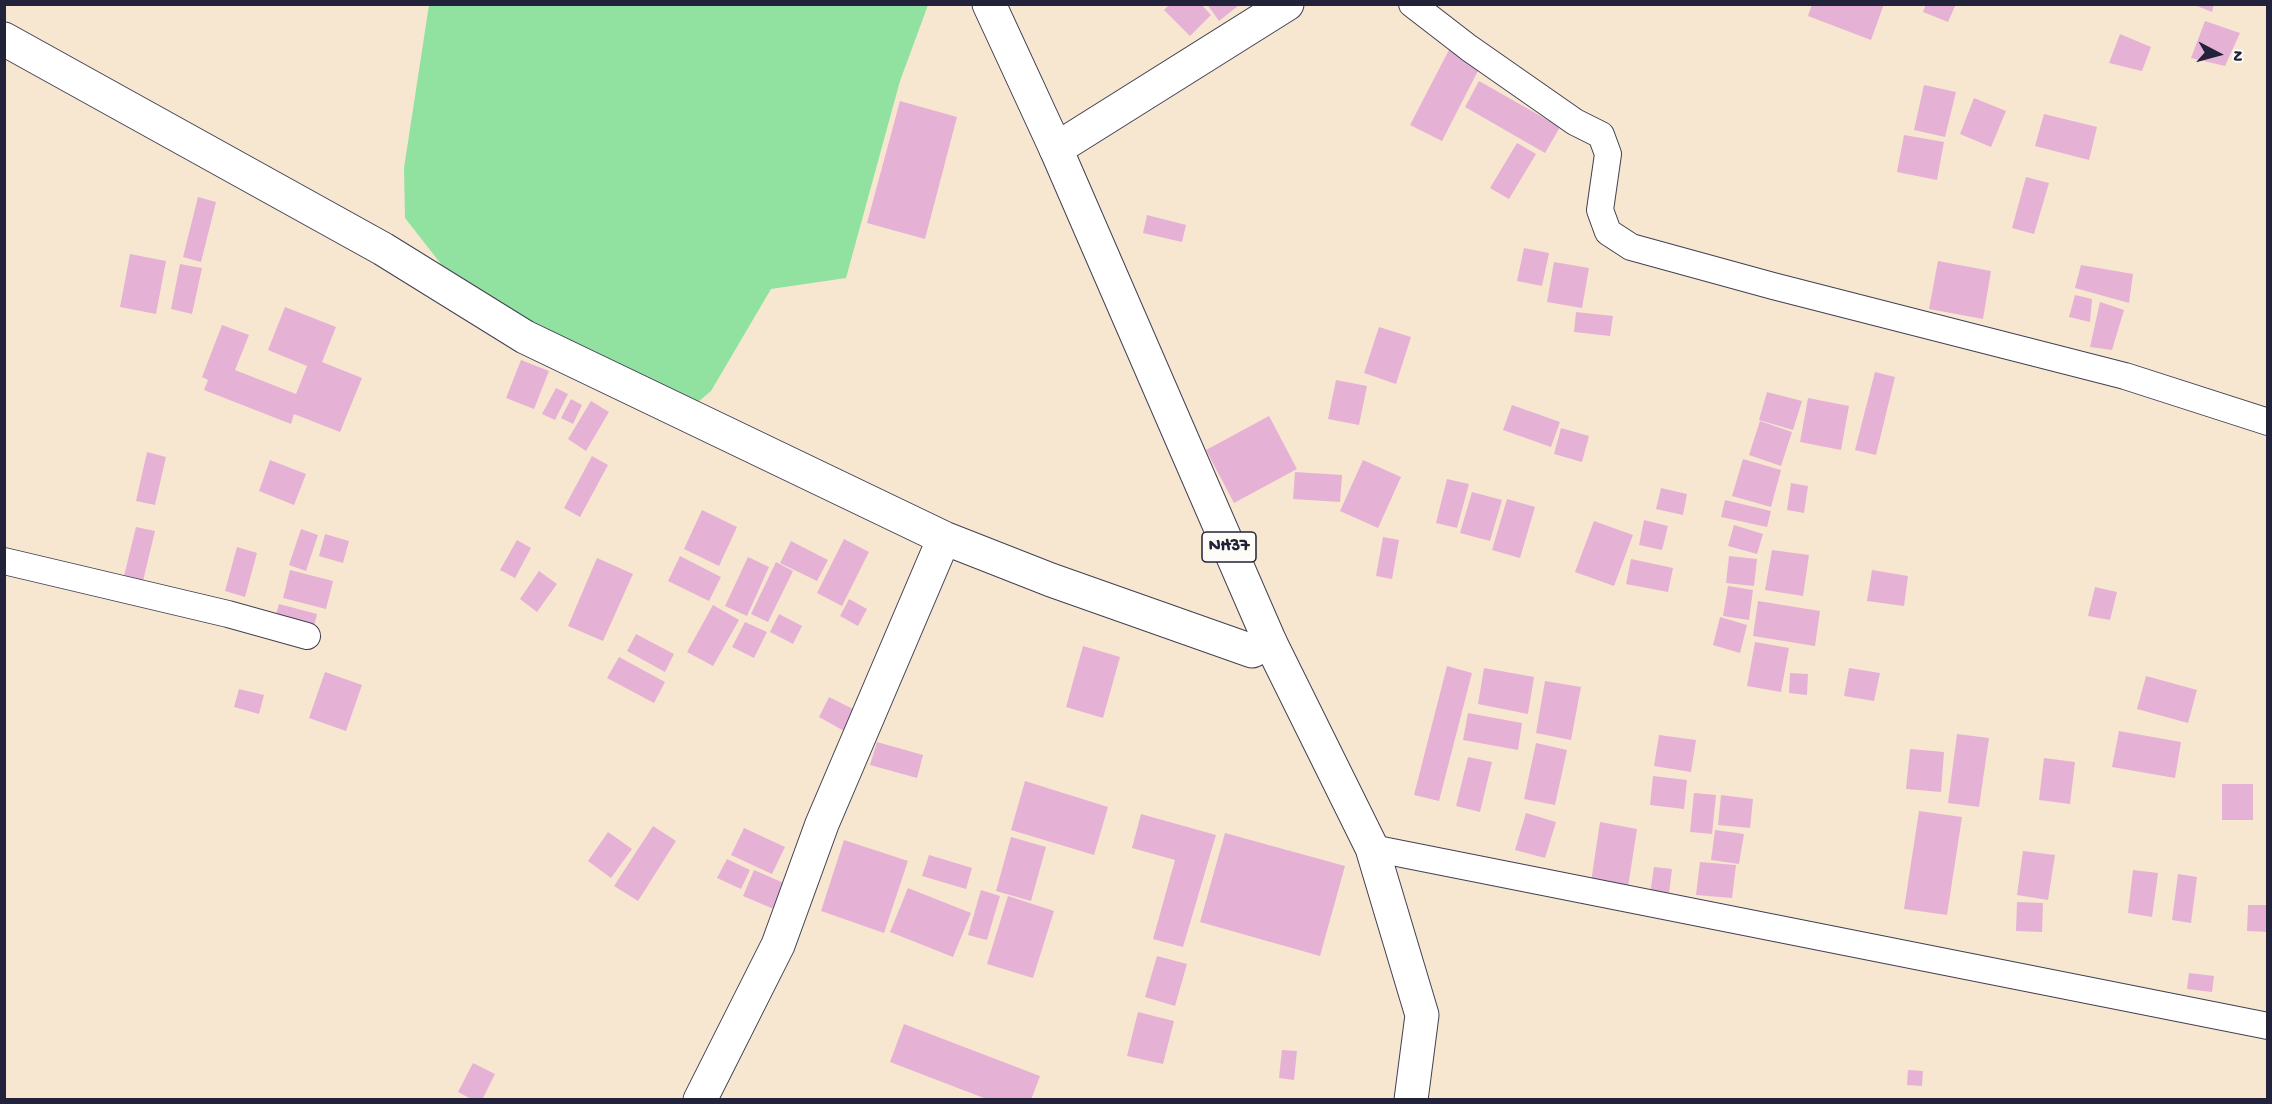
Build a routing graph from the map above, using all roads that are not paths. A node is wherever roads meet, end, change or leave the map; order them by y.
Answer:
1 (989, 4) edge
2 (1287, 4) edge
3 (1412, 4) edge
4 (4, 39) edge
5 (1056, 149) junction
6 (2268, 422) edge
7 (944, 538) junction
8 (4, 561) edge
9 (307, 636) dead end
10 (1270, 642) junction
11 (1372, 848) junction
12 (2268, 1026) edge
13 (700, 1100) edge
14 (1411, 1100) edge

1 - 5 main road, NH37
2 - 5 main road
3 - 6 street
4 - 7 main road
5 - 10 main road, NH37
7 - 10 main road
7 - 13 main road
8 - 9 street
10 - 11 main road, NH37
11 - 12 street
11 - 14 main road, NH37

